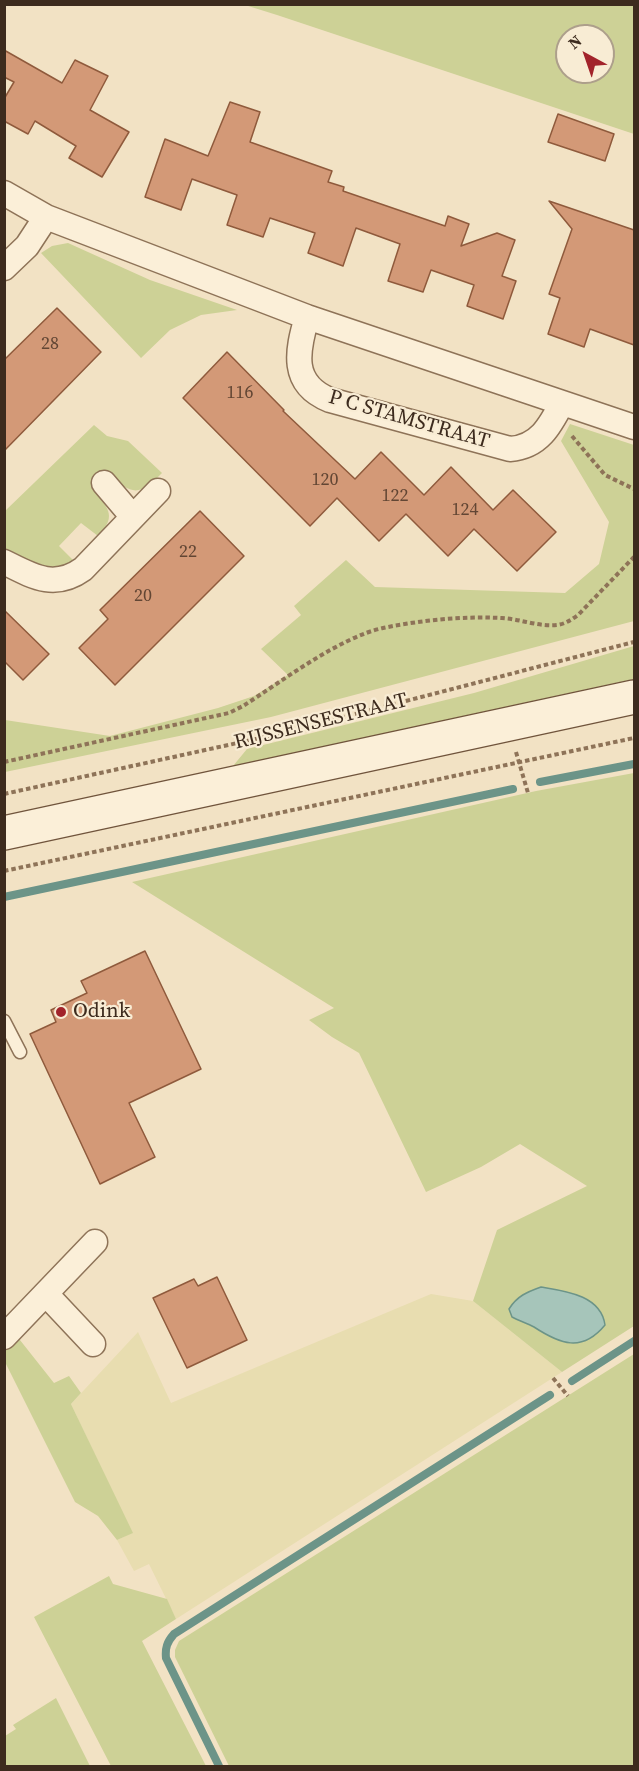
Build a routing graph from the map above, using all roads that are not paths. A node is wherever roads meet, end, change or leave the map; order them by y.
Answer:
1 (4, 193) edge
2 (46, 217) junction
3 (4, 268) edge
4 (307, 317) junction
5 (558, 412) junction
6 (634, 427) edge
7 (104, 483) dead end
8 (158, 491) dead end
9 (132, 516) junction
10 (4, 562) edge
11 (634, 697) edge
12 (4, 833) edge
13 (4, 1021) edge
14 (20, 1052) dead end
15 (95, 1242) dead end
16 (46, 1294) junction
17 (4, 1337) edge
18 (93, 1344) dead end

1 - 2 street
2 - 3 street
2 - 4 street
4 - 5 street
4 - 5 street, P C STAMSTRAAT
5 - 6 street
7 - 9 street
8 - 9 street
9 - 10 street
11 - 12 main road, RIJSSENSESTRAAT
13 - 14 lane
15 - 16 street
16 - 17 street
16 - 18 street

